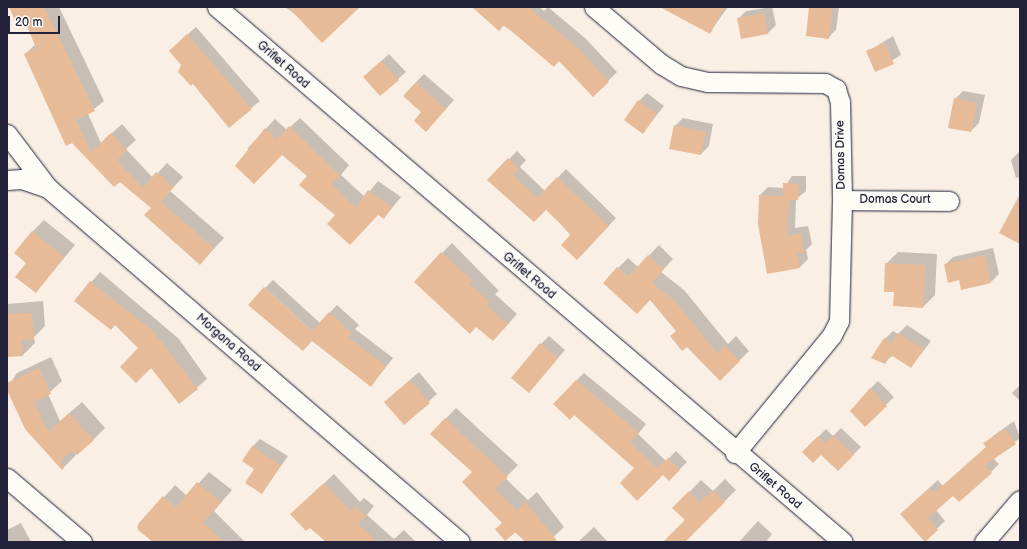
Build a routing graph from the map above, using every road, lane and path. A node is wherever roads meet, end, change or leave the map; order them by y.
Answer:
1 (217, 7) edge
2 (594, 7) edge
3 (7, 134) edge
4 (7, 180) edge
5 (48, 188) junction
6 (842, 200) junction
7 (949, 201) dead end
8 (735, 453) junction
9 (7, 478) edge
10 (1020, 500) edge
11 (82, 542) edge
12 (460, 542) edge
13 (843, 542) edge
14 (984, 542) edge

1 - 8 street, Griflet Road
2 - 6 street, Domas Drive
3 - 5 street, Morgana Road
4 - 5 street
5 - 12 street, Morgana Road
6 - 7 street, Domas Court
6 - 8 street, Domas Drive
8 - 13 street, Griflet Road
9 - 11 street
10 - 14 street

